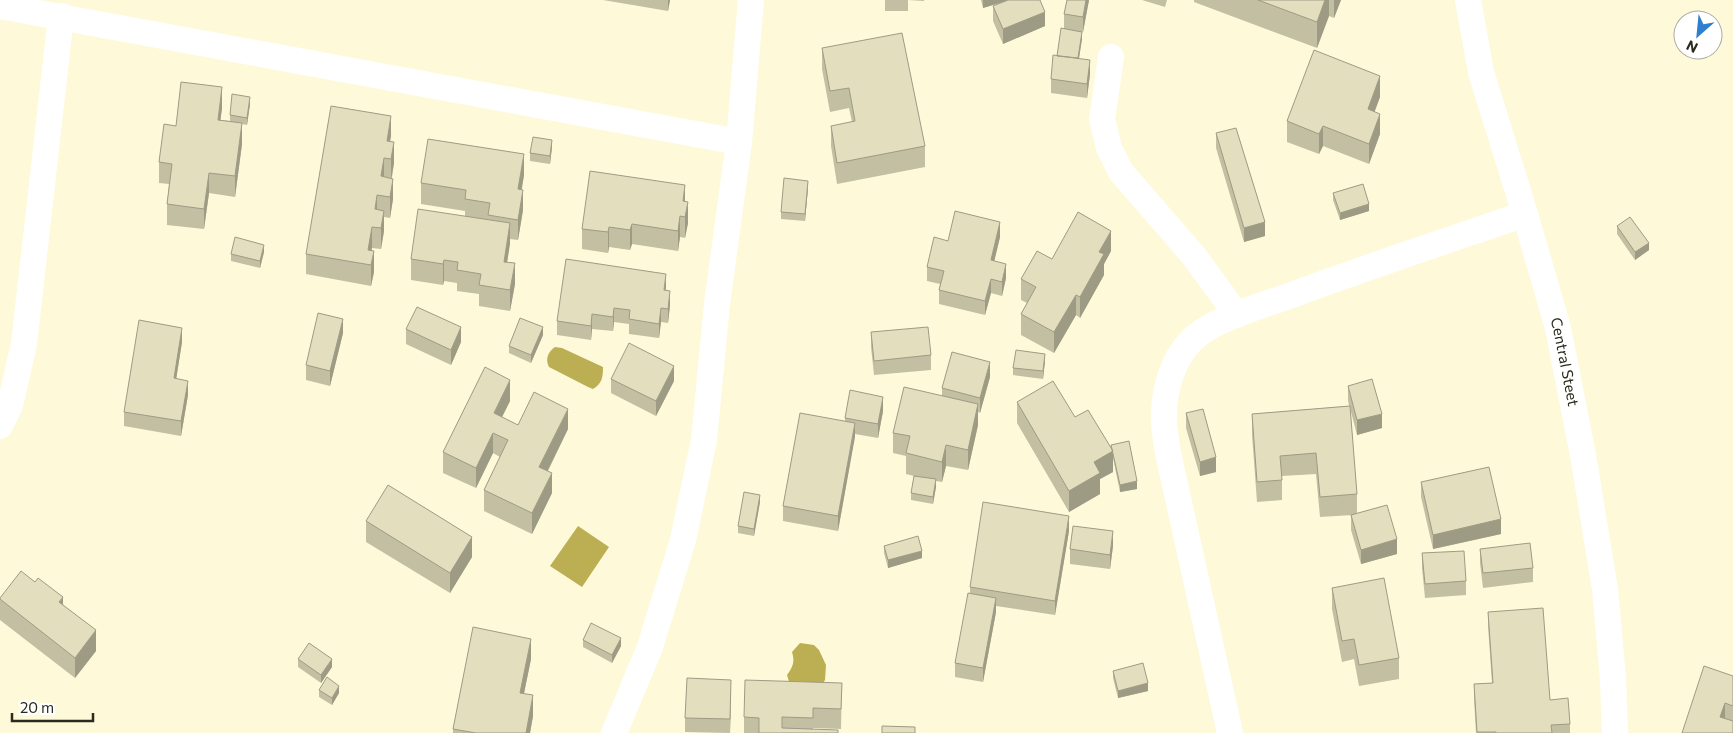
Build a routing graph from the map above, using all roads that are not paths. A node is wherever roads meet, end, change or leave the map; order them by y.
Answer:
1 (751, 0) edge
2 (1468, 0) edge
3 (0, 6) edge
4 (61, 16) junction
5 (1111, 56) dead end
6 (739, 142) junction
7 (1525, 214) junction
8 (1237, 315) junction
9 (0, 426) edge
10 (614, 733) edge
11 (1230, 733) edge
12 (1615, 733) edge

1 - 6 street
2 - 7 street, Central Steet
3 - 4 street
4 - 6 street
4 - 9 street
5 - 8 street
6 - 10 street
7 - 8 street
7 - 12 street, Central Steet
8 - 11 street

